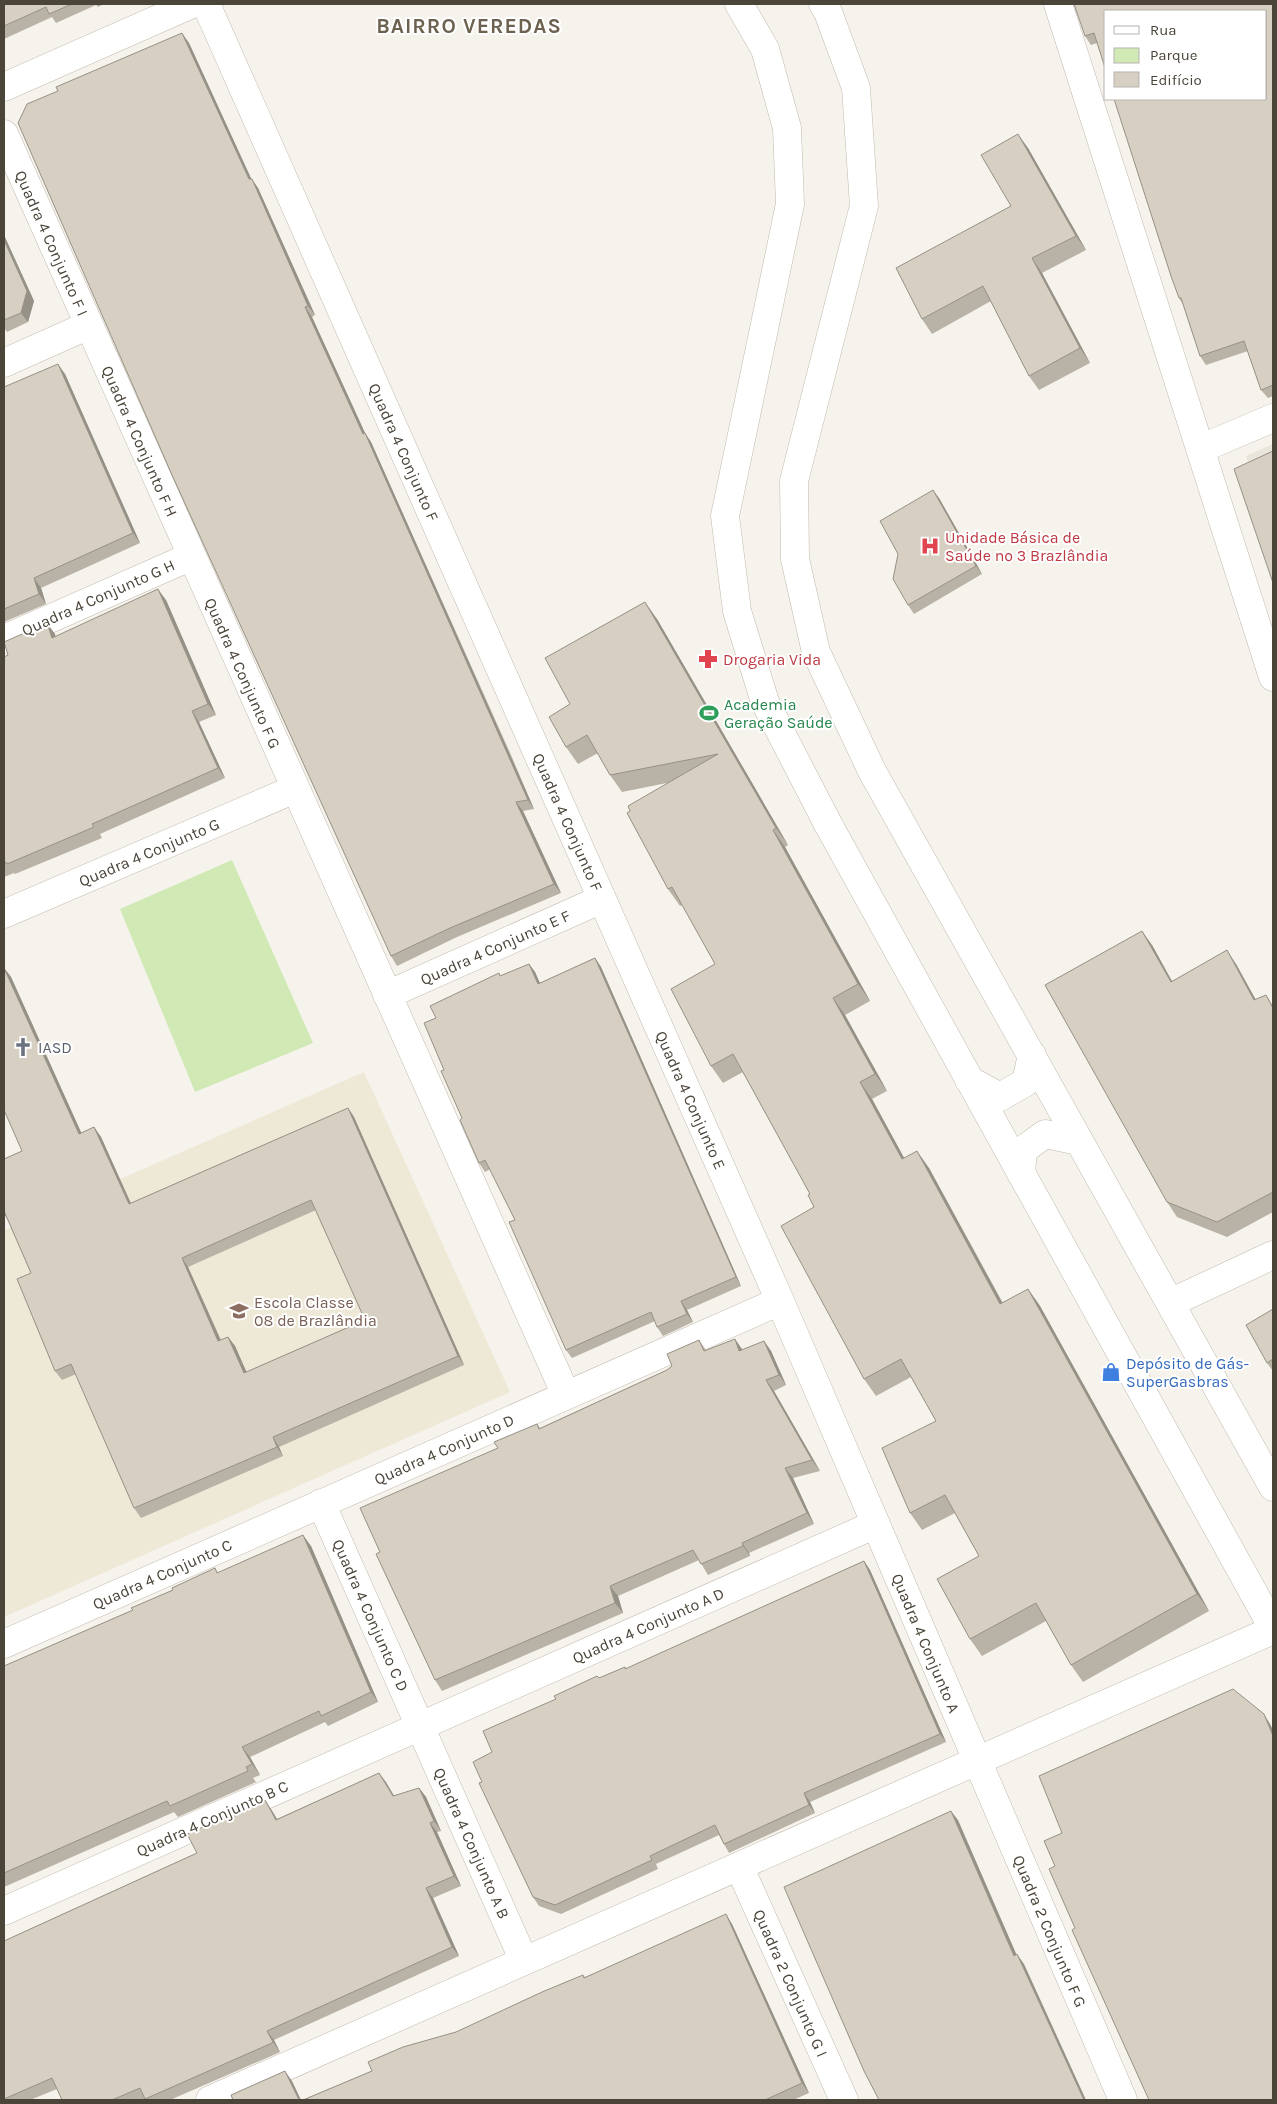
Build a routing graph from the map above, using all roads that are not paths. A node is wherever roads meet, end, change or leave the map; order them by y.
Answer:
1 (192, 4) edge
2 (206, 4) edge
3 (739, 4) edge
4 (823, 4) edge
5 (1058, 4) edge
6 (4, 87) edge
7 (4, 134) edge
8 (89, 325) junction
9 (4, 363) edge
10 (1273, 418) edge
11 (1200, 449) junction
12 (192, 556) junction
13 (4, 638) edge
14 (1273, 677) edge
15 (295, 789) junction
16 (602, 899) junction
17 (4, 914) edge
18 (388, 995) junction
19 (1032, 1055) junction
20 (969, 1080) junction
21 (1080, 1140) junction
22 (1021, 1173) junction
23 (1273, 1255) edge
24 (780, 1301) junction
25 (1170, 1303) junction
26 (566, 1395) junction
27 (1273, 1487) edge
28 (321, 1503) junction
29 (876, 1524) junction
30 (1273, 1629) edge
31 (4, 1644) edge
32 (420, 1726) junction
33 (977, 1761) junction
34 (739, 1866) junction
35 (4, 1911) edge
36 (524, 1961) junction
37 (210, 2100) edge
38 (844, 2100) edge
39 (1123, 2100) edge

1 - 6 street
2 - 16 street, Quadra 4 Conjunto F
3 - 20 street
4 - 19 street
5 - 11 street
7 - 8 street, Quadra 4 Conjunto F I
8 - 9 street
8 - 12 street, Quadra 4 Conjunto F H
10 - 11 street
11 - 14 street
12 - 13 street, Quadra 4 Conjunto G H
12 - 15 street, Quadra 4 Conjunto F G
15 - 17 street, Quadra 4 Conjunto G
15 - 18 street
16 - 18 street, Quadra 4 Conjunto E F
16 - 24 street, Quadra 4 Conjunto E
18 - 26 street
19 - 20 street
19 - 21 street
20 - 22 street
21 - 22 street
21 - 25 street
22 - 30 street
23 - 25 street
24 - 26 street, Quadra 4 Conjunto D
24 - 29 street
25 - 27 street
26 - 28 street, Quadra 4 Conjunto D
28 - 31 street, Quadra 4 Conjunto C
28 - 32 street, Quadra 4 Conjunto C D
29 - 32 street, Quadra 4 Conjunto A D
29 - 33 street, Quadra 4 Conjunto A
30 - 33 street
32 - 35 street, Quadra 4 Conjunto B C
32 - 36 street, Quadra 4 Conjunto A B
33 - 34 street
33 - 39 street, Quadra 2 Conjunto F G
34 - 36 street
34 - 38 street, Quadra 2 Conjunto G I
36 - 37 street

